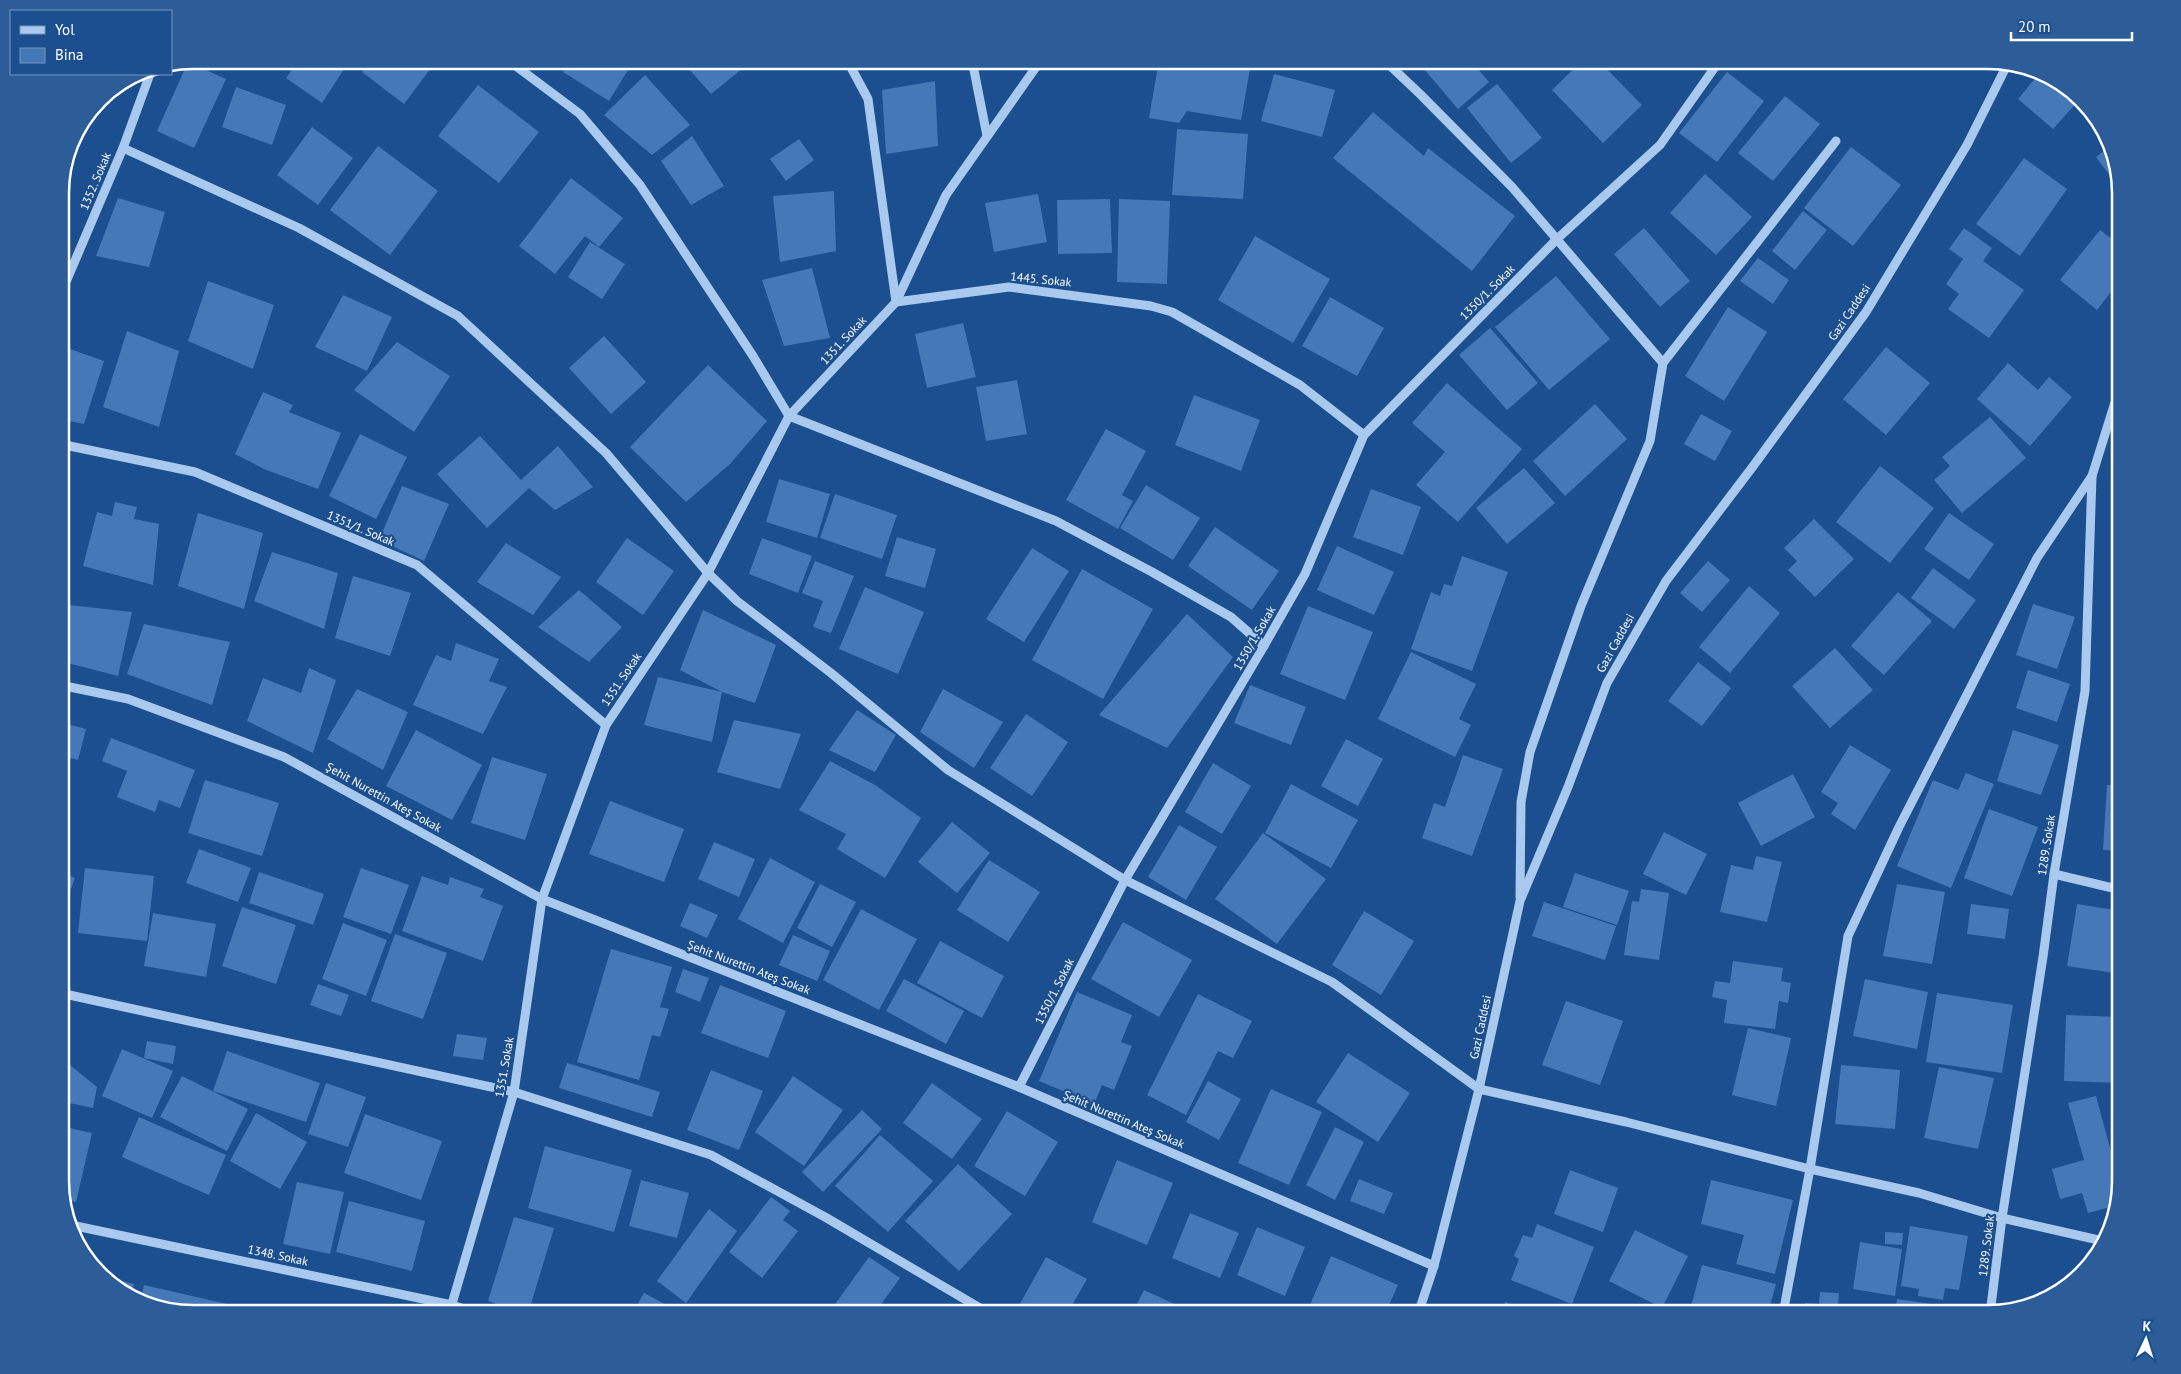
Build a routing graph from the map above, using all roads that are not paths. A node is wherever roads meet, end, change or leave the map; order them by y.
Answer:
1 (520, 69) edge
2 (852, 69) edge
3 (974, 69) edge
4 (1034, 69) edge
5 (1393, 69) edge
6 (1714, 69) edge
7 (2005, 70) edge
8 (149, 77) edge
9 (987, 136) junction
10 (1836, 141) dead end
11 (123, 148) junction
12 (1557, 239) junction
13 (69, 275) edge
14 (896, 302) junction
15 (1663, 363) junction
16 (2112, 412) edge
17 (789, 416) junction
18 (1364, 436) junction
19 (69, 446) edge
20 (2092, 476) junction
21 (708, 573) junction
22 (1264, 646) junction
23 (69, 688) edge
24 (606, 725) junction
25 (2054, 874) junction
26 (1125, 880) junction
27 (2112, 888) edge
28 (542, 900) junction
29 (1520, 901) junction
30 (69, 995) edge
31 (1019, 1087) junction
32 (1479, 1089) junction
33 (514, 1092) junction
34 (1810, 1169) junction
35 (2002, 1218) junction
36 (78, 1226) edge
37 (2098, 1240) edge
38 (1434, 1266) junction
39 (432, 1305) edge
40 (451, 1305) edge
41 (975, 1305) edge
42 (1421, 1305) edge
43 (1785, 1305) edge
44 (1991, 1305) edge

1 - 17 street
2 - 14 street
3 - 9 street
4 - 9 street, 1351. Sokak
5 - 12 street
6 - 12 street, 1350/1. Sokak
7 - 29 street, Gazi Caddesi
8 - 11 street, 1352. Sokak
9 - 14 street, 1351. Sokak
10 - 15 street
11 - 13 street, 1352. Sokak
11 - 21 street
12 - 15 street
12 - 18 street, 1350/1. Sokak
14 - 17 street, 1351. Sokak
14 - 18 street, 1445. Sokak
15 - 29 street
16 - 20 street, 1289. Sokak
17 - 21 street, 1351. Sokak
17 - 22 street
18 - 22 street, 1350/1. Sokak
19 - 24 street, 1351/1. Sokak
20 - 25 street, 1289. Sokak
20 - 34 street
21 - 24 street, 1351. Sokak
21 - 26 street
22 - 26 street, 1350/1. Sokak
23 - 28 street, Şehit Nurettin Ateş Sokak
24 - 28 street, 1351. Sokak
25 - 27 street
25 - 35 street, 1289. Sokak
26 - 31 street, 1350/1. Sokak
26 - 32 street
28 - 31 street, Şehit Nurettin Ateş Sokak
28 - 33 street, 1351. Sokak
29 - 32 street, Gazi Caddesi
30 - 33 street
31 - 38 street, Şehit Nurettin Ateş Sokak
32 - 34 street
32 - 38 street, Gazi Caddesi
33 - 40 street, 1351. Sokak
33 - 41 street
34 - 35 street
34 - 43 street
35 - 37 street
35 - 44 street, 1289. Sokak
36 - 39 street, 1348. Sokak
38 - 42 street, Gazi Caddesi

